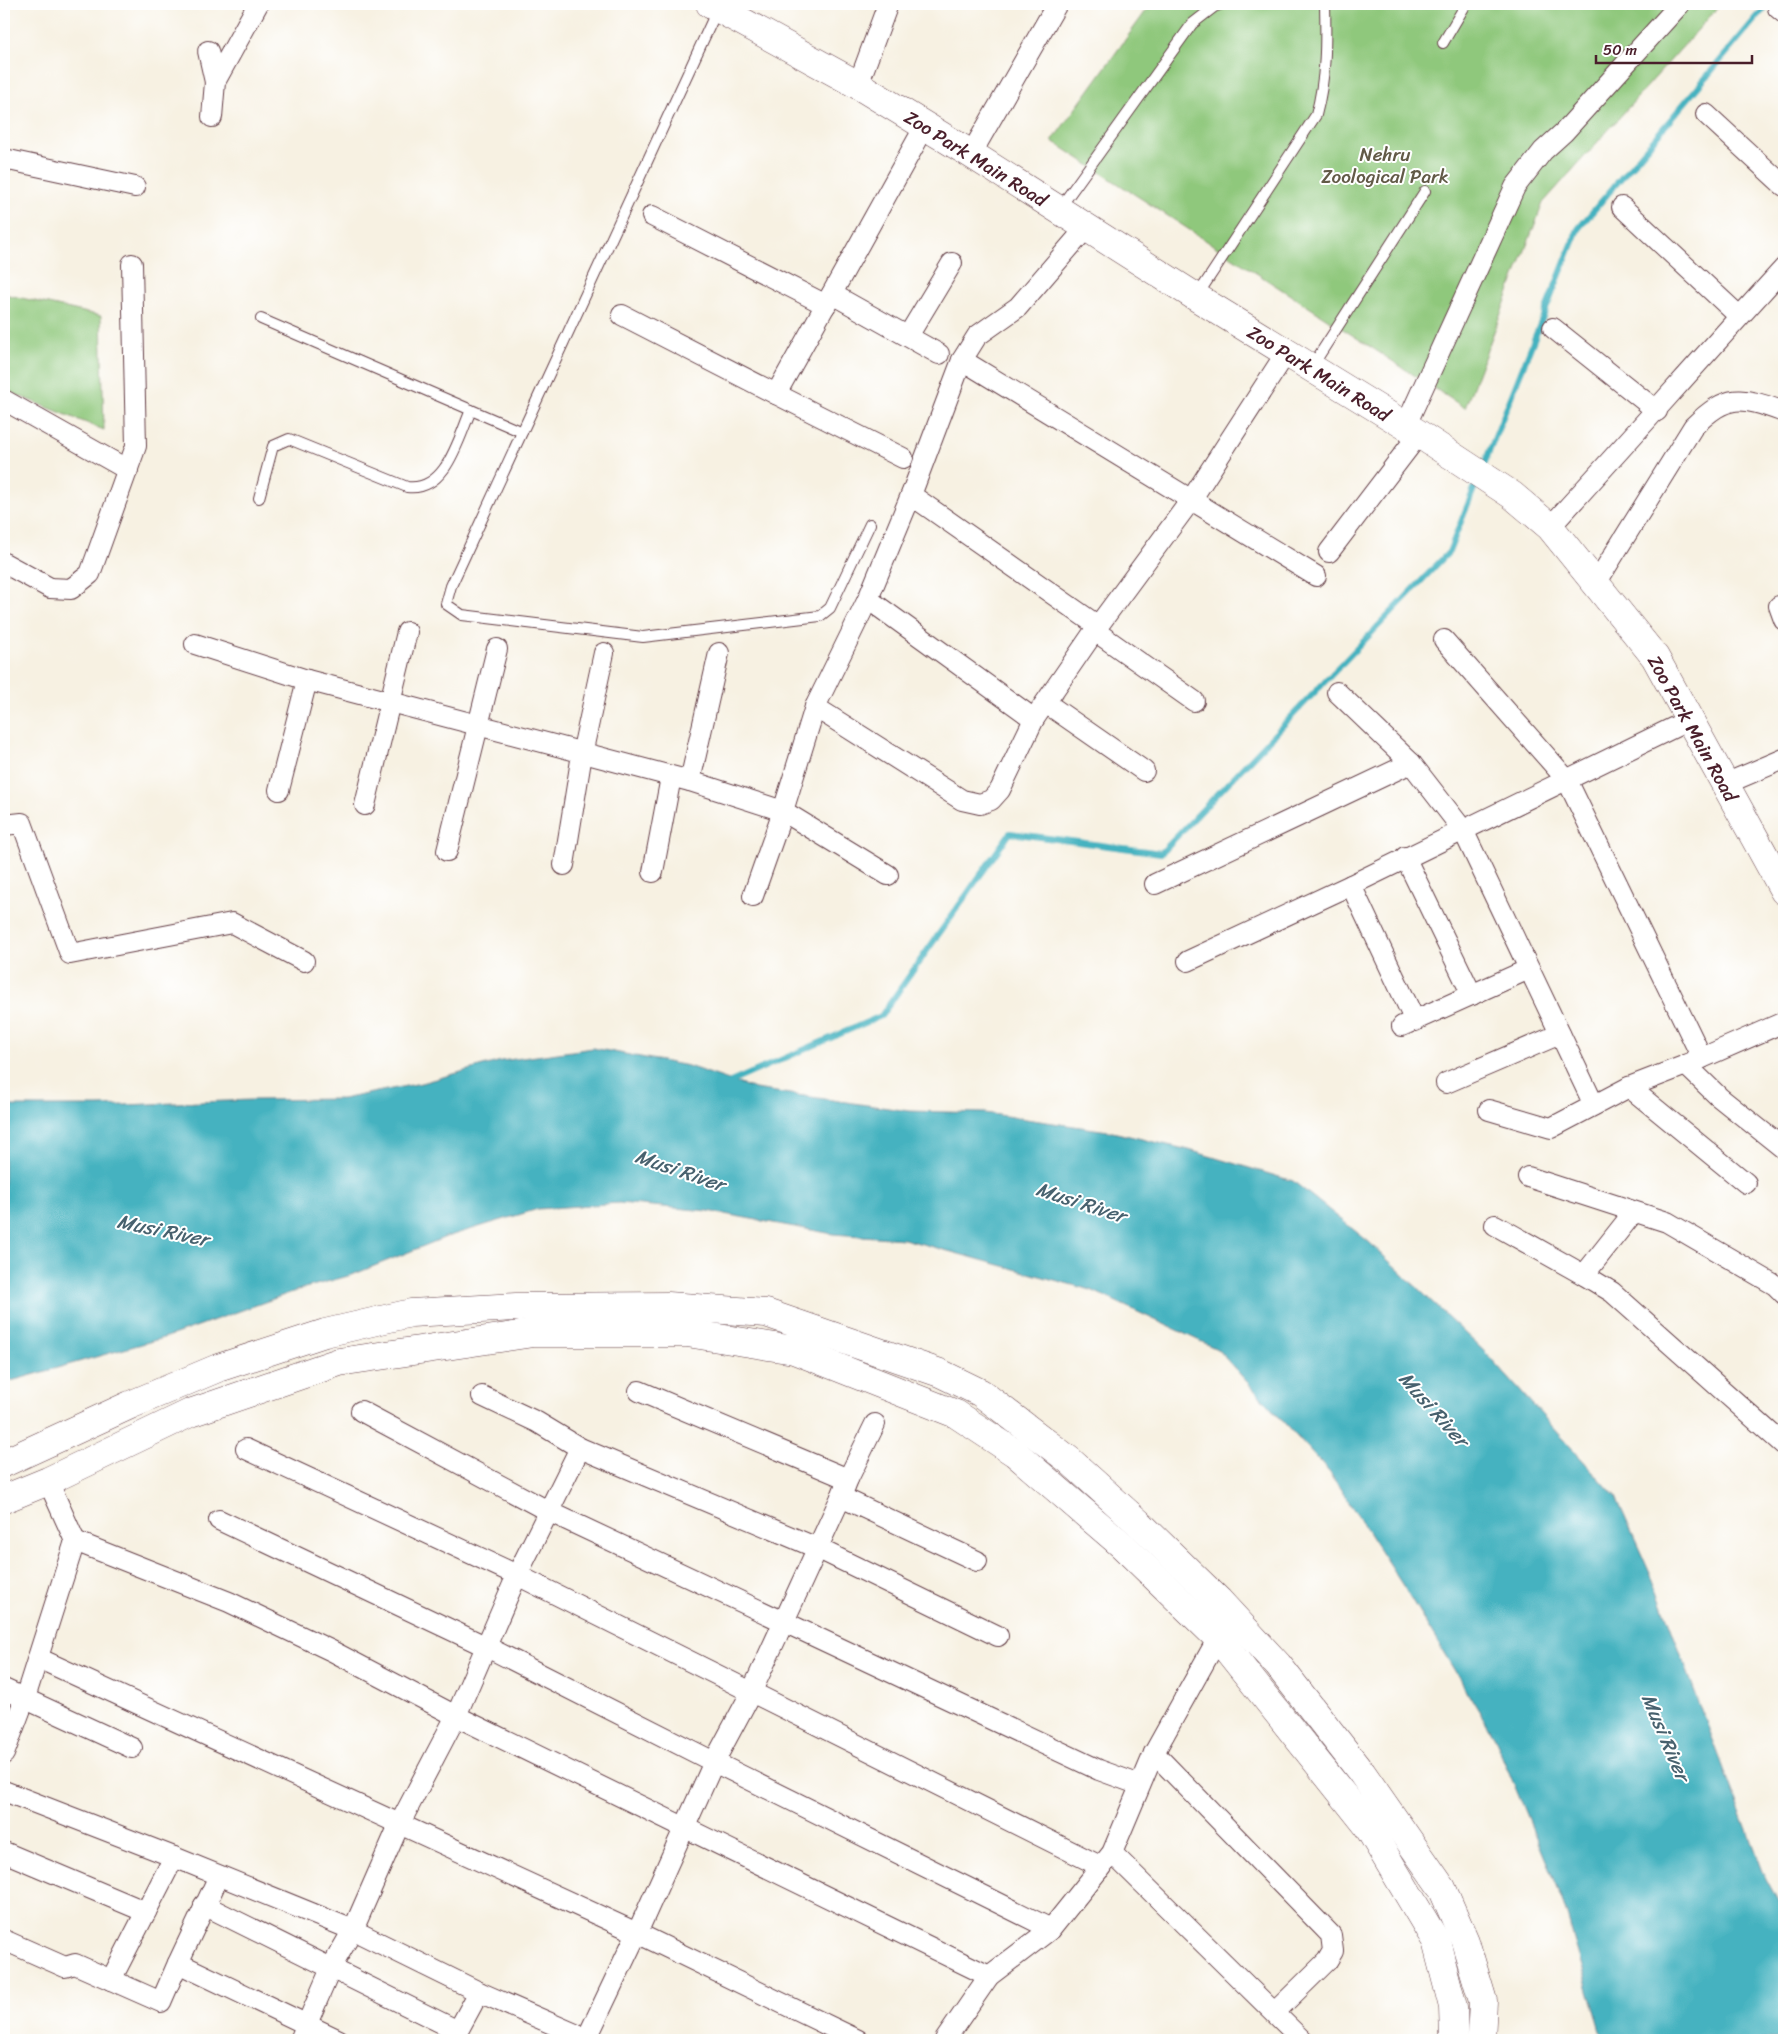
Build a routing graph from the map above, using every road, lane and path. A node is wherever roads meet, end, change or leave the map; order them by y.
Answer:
1 (258, 4) edge
2 (888, 4) edge
3 (1056, 4) edge
4 (1222, 4) edge
5 (1325, 4) edge
6 (1466, 4) edge
7 (1680, 4) edge
8 (714, 6) edge
9 (1443, 43) dead end
10 (208, 51) dead end
11 (215, 82) junction
12 (858, 85) junction
13 (1706, 114) dead end
14 (212, 117) dead end
15 (925, 126) junction
16 (971, 154) junction
17 (4, 159) edge
18 (1784, 186) edge
19 (135, 188) dead end
20 (1425, 191) dead end
21 (1622, 207) dead end
22 (1059, 210) junction
23 (652, 216) dead end
24 (1086, 228) junction
25 (952, 263) dead end
26 (132, 264) dead end
27 (1780, 281) edge
28 (1196, 297) junction
29 (829, 299) junction
30 (622, 315) dead end
31 (1739, 316) junction
32 (261, 319) dead end
33 (1553, 328) dead end
34 (908, 336) junction
35 (1286, 353) junction
36 (939, 354) dead end
37 (962, 360) junction
38 (1311, 369) junction
39 (776, 394) junction
40 (4, 400) edge
41 (471, 410) junction
42 (1657, 411) junction
43 (1784, 412) edge
44 (1412, 431) junction
45 (522, 432) junction
46 (902, 458) dead end
47 (128, 470) junction
48 (912, 495) junction
49 (259, 498) dead end
50 (1191, 500) junction
51 (870, 524) dead end
52 (1550, 527) junction
53 (1329, 552) dead end
54 (4, 563) edge
55 (1316, 576) dead end
56 (1595, 585) junction
57 (868, 599) junction
58 (1097, 629) junction
59 (407, 632) dead end
60 (1444, 640) dead end
61 (195, 644) dead end
62 (497, 649) dead end
63 (604, 653) dead end
64 (718, 653) dead end
65 (307, 680) junction
66 (1337, 692) dead end
67 (391, 701) junction
68 (1194, 701) dead end
69 (1046, 703) junction
70 (815, 707) junction
71 (1034, 719) junction
72 (1689, 720) junction
73 (480, 724) junction
74 (582, 754) junction
75 (1784, 759) edge
76 (1411, 763) junction
77 (1144, 771) dead end
78 (680, 779) junction
79 (1567, 780) junction
80 (1725, 784) junction
81 (279, 790) dead end
82 (365, 805) dead end
83 (782, 811) junction
84 (4, 825) edge
85 (1463, 830) junction
86 (447, 851) dead end
87 (1405, 857) junction
88 (564, 866) dead end
89 (653, 872) dead end
90 (888, 875) dead end
91 (1155, 884) dead end
92 (1351, 885) junction
93 (1784, 891) edge
94 (753, 896) dead end
95 (304, 961) dead end
96 (1188, 961) dead end
97 (1529, 969) junction
98 (1472, 995) junction
99 (1784, 1022) edge
100 (1560, 1034) junction
101 (1694, 1061) junction
102 (1446, 1083) dead end
103 (1629, 1087) junction
104 (1594, 1105) junction
105 (1489, 1110) dead end
106 (1784, 1149) edge
107 (1528, 1177) dead end
108 (1746, 1182) dead end
109 (1633, 1213) junction
110 (1495, 1225) dead end
111 (1584, 1275) junction
112 (1784, 1294) edge
113 (639, 1391) dead end
114 (482, 1396) dead end
115 (361, 1411) dead end
116 (875, 1424) dead end
117 (1784, 1445) edge
118 (580, 1448) junction
119 (246, 1449) dead end
120 (4, 1464) edge
121 (48, 1481) junction
122 (845, 1488) junction
123 (4, 1499) edge
124 (548, 1511) junction
125 (219, 1520) dead end
126 (76, 1541) junction
127 (817, 1548) junction
128 (977, 1561) dead end
129 (517, 1575) junction
130 (784, 1623) junction
131 (998, 1636) dead end
132 (1218, 1638) junction
133 (487, 1646) junction
134 (38, 1658) junction
135 (4, 1689) edge
136 (751, 1693) junction
137 (25, 1698) junction
138 (456, 1716) junction
139 (132, 1748) dead end
140 (1154, 1753) junction
141 (4, 1754) edge
142 (714, 1762) junction
143 (1140, 1785) junction
144 (4, 1791) edge
145 (400, 1825) junction
146 (684, 1829) junction
147 (4, 1852) edge
148 (174, 1857) junction
149 (1107, 1860) junction
150 (219, 1876) junction
151 (204, 1905) junction
152 (146, 1912) junction
153 (1051, 1928) junction
154 (354, 1930) junction
155 (637, 1933) junction
156 (4, 1940) edge
157 (178, 1963) junction
158 (332, 1966) junction
159 (989, 1976) junction
160 (111, 1980) junction
161 (479, 1992) junction
162 (1275, 2012) junction
163 (303, 2032) edge
164 (456, 2036) edge
165 (339, 2040) edge
166 (587, 2040) edge
167 (858, 2040) edge
168 (945, 2040) edge
169 (1302, 2040) edge
170 (1454, 2040) edge
171 (1482, 2040) edge

1 - 11 street
2 - 12 street
3 - 16 street
4 - 22 lane
5 - 28 lane
6 - 9 lane
7 - 44 street
8 - 12 street, Zoo Park Main Road
8 - 45 lane
10 - 11 street
11 - 14 street
12 - 15 street, Zoo Park Main Road
13 - 18 street
15 - 16 street, Zoo Park Main Road
15 - 29 street
16 - 22 street, Zoo Park Main Road
17 - 19 street
20 - 38 lane
21 - 31 street
22 - 24 street, Zoo Park Main Road
23 - 29 street
24 - 28 street, Zoo Park Main Road
24 - 37 street
25 - 34 street
26 - 47 street
27 - 31 street
28 - 35 street, Zoo Park Main Road
29 - 34 street
29 - 39 street
30 - 39 street
31 - 42 street
32 - 41 lane
33 - 42 street
34 - 36 street
35 - 38 street, Zoo Park Main Road
35 - 50 street
37 - 48 street
37 - 50 street
38 - 44 street, Zoo Park Main Road
39 - 46 street
40 - 47 street
41 - 45 lane
41 - 49 lane
42 - 52 street
43 - 56 street
44 - 52 street, Zoo Park Main Road
44 - 53 street
45 - 51 lane
47 - 54 street
48 - 57 street
48 - 58 street
50 - 55 street
50 - 58 street
52 - 56 street, Zoo Park Main Road
56 - 72 street, Zoo Park Main Road
57 - 70 street
57 - 71 street
58 - 68 street
58 - 69 street
59 - 67 street
60 - 79 street
61 - 65 street
62 - 73 street
63 - 74 street
64 - 78 street
65 - 67 street
65 - 81 street
66 - 76 street
67 - 73 street
67 - 82 street
69 - 71 street
69 - 77 street
70 - 71 street
70 - 83 street
72 - 79 street
72 - 80 street, Zoo Park Main Road
73 - 74 street
73 - 86 street
74 - 78 street
74 - 88 street
75 - 80 street
76 - 85 street
76 - 91 street
78 - 83 street
78 - 89 street
79 - 85 street
79 - 101 street
80 - 93 street, Zoo Park Main Road
83 - 90 street
83 - 94 street
84 - 95 street
85 - 87 street
85 - 97 street
87 - 92 street
87 - 98 street
92 - 96 street
92 - 98 street
97 - 98 street
97 - 100 street
99 - 101 street
100 - 102 street
100 - 104 street
101 - 103 street
101 - 106 street
103 - 104 street
103 - 108 street
104 - 105 street
107 - 109 street
109 - 111 street
109 - 112 street
110 - 111 street
111 - 117 street
113 - 122 street
114 - 118 street
115 - 124 street
116 - 122 street
118 - 124 street
118 - 127 street
119 - 129 street
120 - 171 street
121 - 123 street
121 - 126 street
121 - 132 street
122 - 127 street
122 - 128 street
124 - 129 street
124 - 130 street
125 - 133 street
126 - 134 street
126 - 138 street
127 - 130 street
127 - 131 street
129 - 133 street
129 - 136 street
130 - 136 street
130 - 143 street
132 - 140 street
132 - 170 street
133 - 138 street
133 - 142 street
134 - 137 street
134 - 145 street
135 - 137 street
136 - 142 street
136 - 149 street
137 - 139 street
137 - 141 street
138 - 145 street
138 - 146 street
140 - 143 street
140 - 162 street
142 - 146 street
142 - 153 street
143 - 149 street
144 - 148 street
145 - 154 street
145 - 155 street
146 - 155 street
146 - 159 street
147 - 152 street
148 - 150 street
148 - 152 street
149 - 153 street
149 - 162 street
150 - 151 street
150 - 154 street
151 - 157 street
151 - 158 street
152 - 160 street
153 - 159 street
154 - 158 street
154 - 161 street
155 - 166 street
155 - 167 street
156 - 160 street
157 - 160 street
157 - 163 street
158 - 163 street
158 - 164 street
159 - 168 street
161 - 164 street
161 - 166 street
162 - 169 street
163 - 165 street

